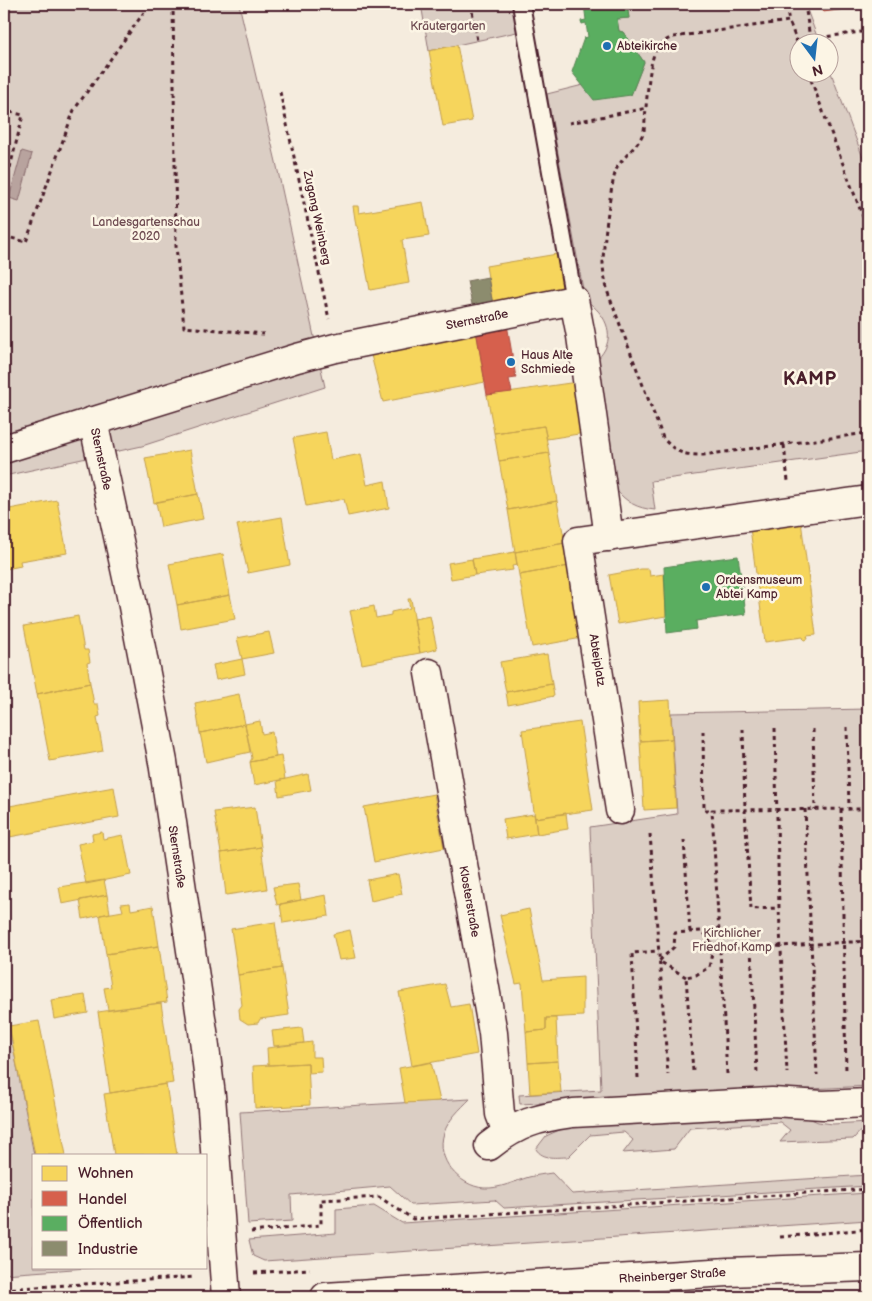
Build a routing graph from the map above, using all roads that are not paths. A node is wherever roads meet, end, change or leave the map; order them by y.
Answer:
1 (521, 4) edge
2 (574, 300) junction
3 (93, 421) junction
4 (4, 449) edge
5 (868, 500) edge
6 (609, 537) junction
7 (429, 672) dead end
8 (620, 810) dead end
9 (868, 1103) edge
10 (868, 1267) edge
11 (226, 1297) edge
12 (325, 1297) edge

1 - 2 lane
2 - 3 street, Sternstraße
2 - 6 street
3 - 4 street, Sternstraße
3 - 11 street, Sternstraße
5 - 6 street, Abteiplatz
6 - 8 street, Abteiplatz
7 - 9 street, Klosterstraße
10 - 12 street, Rheinberger Straße

